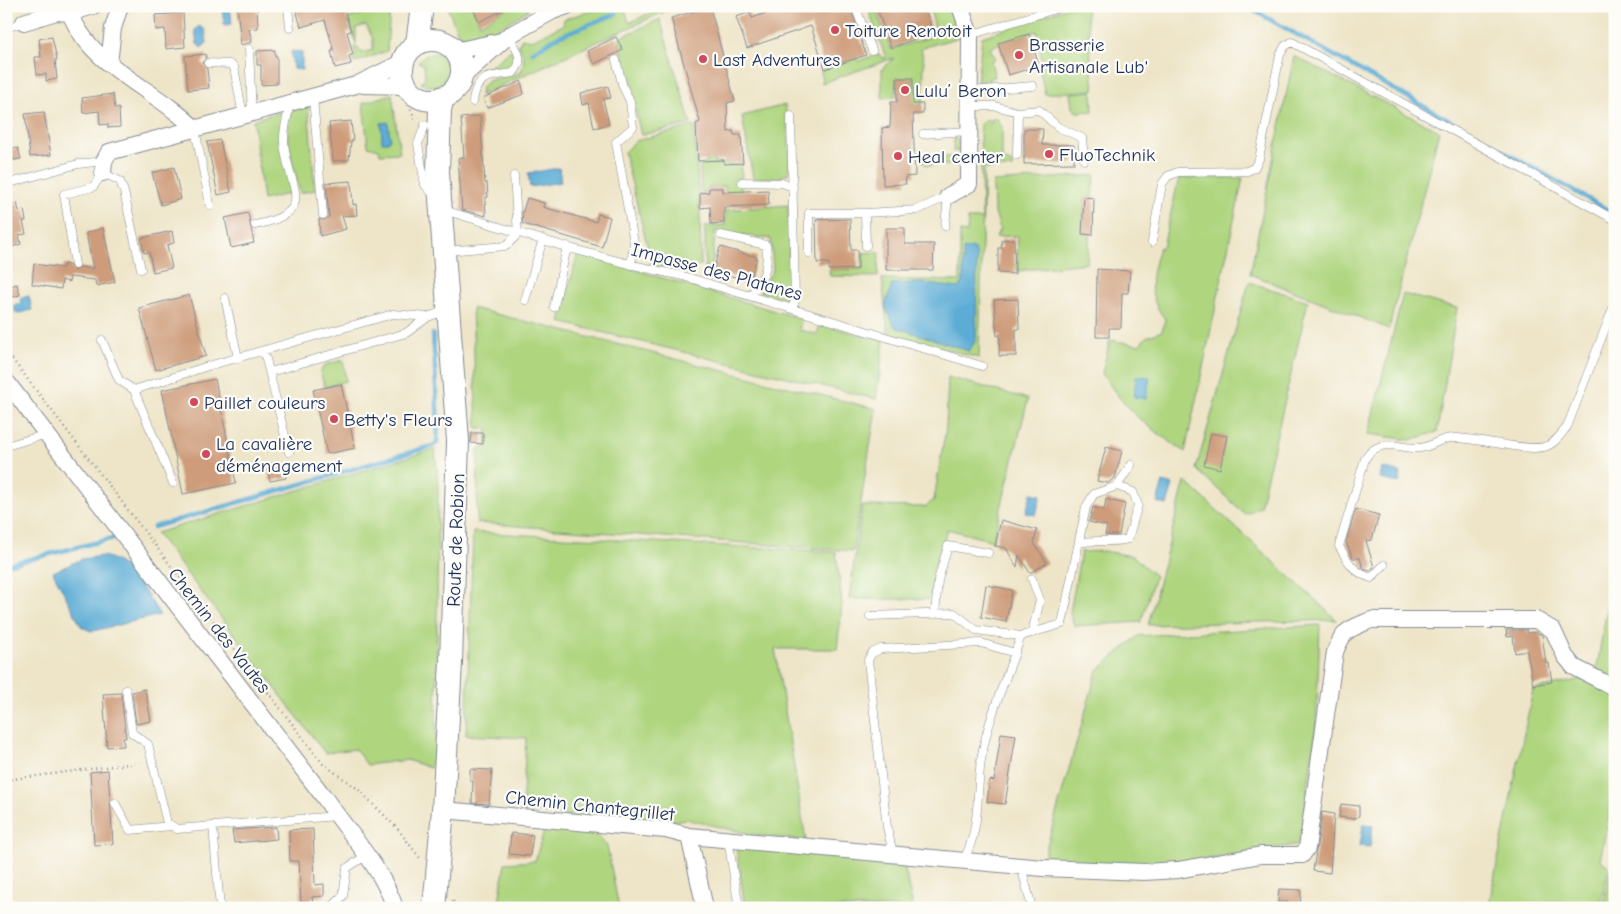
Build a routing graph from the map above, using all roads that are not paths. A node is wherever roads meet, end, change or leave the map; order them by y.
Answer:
1 (92, 6) edge
2 (120, 6) edge
3 (288, 6) edge
4 (422, 6) edge
5 (428, 6) edge
6 (567, 6) edge
7 (855, 6) edge
8 (960, 6) edge
9 (1065, 6) edge
10 (69, 10) edge
11 (24, 22) joint
12 (6, 28) edge
13 (290, 28) dead end
14 (970, 35) junction
15 (504, 39) junction
16 (417, 44) junction
17 (448, 46) junction
18 (249, 49) dead end
19 (872, 50) dead end
20 (616, 60) dead end
21 (403, 62) junction
22 (208, 63) dead end
23 (109, 64) junction
24 (461, 78) junction
25 (356, 85) junction
26 (1033, 86) dead end
27 (412, 91) junction
28 (313, 97) junction
29 (443, 97) junction
30 (970, 98) junction
31 (473, 102) dead end
32 (290, 103) junction
33 (1018, 112) junction
34 (247, 115) junction
35 (791, 116) dead end
36 (425, 125) junction
37 (195, 129) junction
38 (969, 131) junction
39 (923, 134) dead end
40 (1017, 155) dead end
41 (1084, 160) dead end
42 (104, 167) junction
43 (438, 172) junction
44 (514, 176) dead end
45 (742, 182) dead end
46 (6, 184) edge
47 (793, 187) junction
48 (948, 196) junction
49 (210, 204) dead end
50 (442, 207) junction
51 (865, 213) junction
52 (323, 215) dead end
53 (1615, 220) edge
54 (255, 225) dead end
55 (945, 226) dead end
56 (518, 234) junction
57 (721, 235) dead end
58 (543, 239) junction
59 (1152, 242) dead end
60 (567, 246) junction
61 (866, 246) dead end
62 (446, 251) junction
63 (809, 253) dead end
64 (75, 265) dead end
65 (631, 265) junction
66 (141, 269) dead end
67 (750, 296) junction
68 (225, 298) dead end
69 (525, 300) dead end
70 (1615, 303) edge
71 (554, 307) dead end
72 (450, 309) junction
73 (792, 309) junction
74 (428, 317) junction
75 (102, 340) dead end
76 (264, 350) junction
77 (238, 358) junction
78 (982, 366) dead end
79 (270, 372) junction
80 (6, 381) edge
81 (134, 390) junction
82 (48, 433) junction
83 (6, 446) edge
84 (288, 452) dead end
85 (1131, 466) dead end
86 (173, 483) dead end
87 (1117, 486) junction
88 (1080, 543) junction
89 (988, 553) dead end
90 (1384, 565) dead end
91 (1032, 579) dead end
92 (935, 614) junction
93 (870, 616) dead end
94 (1032, 633) junction
95 (1021, 636) junction
96 (1015, 652) junction
97 (1615, 688) edge
98 (126, 690) dead end
99 (115, 804) dead end
100 (443, 810) junction
101 (337, 816) junction
102 (171, 826) junction
103 (213, 826) junction
104 (689, 836) junction
105 (728, 839) junction
106 (893, 854) junction
107 (366, 855) junction
108 (963, 861) junction
109 (1021, 866) junction
110 (220, 908) edge
111 (331, 908) edge
112 (395, 908) edge
113 (434, 908) edge
114 (705, 908) edge
115 (739, 908) edge
116 (1032, 908) edge

1 - 10 street
2 - 23 street
3 - 13 lane
4 - 16 main road
5 - 17 main road
6 - 15 street
7 - 19 lane
8 - 14 street
9 - 14 lane
10 - 11 street
10 - 23 street
11 - 12 lane
14 - 30 street
15 - 17 street
15 - 24 street
15 - 31 lane
16 - 17 main road
16 - 21 main road
17 - 24 main road
18 - 34 lane
20 - 65 lane
21 - 25 street
21 - 27 main road
22 - 34 lane
23 - 37 street
24 - 29 main road
25 - 27 street
25 - 28 street
26 - 30 lane
27 - 29 main road
27 - 36 main road, Route de Robion
28 - 32 street
28 - 52 lane
29 - 43 main road, Route de Robion
30 - 33 lane
30 - 38 street
32 - 34 street
32 - 54 lane
33 - 40 lane
33 - 41 lane
34 - 37 street
35 - 47 lane
36 - 43 main road, Route de Robion
36 - 50 lane
37 - 42 street
37 - 49 lane
38 - 39 lane
38 - 48 street
42 - 46 lane
42 - 64 lane
42 - 66 lane
43 - 50 main road, Route de Robion
44 - 56 lane
45 - 47 lane
47 - 73 lane
48 - 51 lane
48 - 55 lane
50 - 56 lane, Impasse des Platanes
50 - 62 main road, Route de Robion
51 - 61 lane
51 - 63 lane
53 - 59 lane
56 - 58 lane, Impasse des Platanes
56 - 62 lane
57 - 67 lane
58 - 60 lane, Impasse des Platanes
58 - 69 lane
60 - 65 lane, Impasse des Platanes
60 - 71 lane
62 - 72 main road, Route de Robion
65 - 67 lane, Impasse des Platanes
67 - 73 lane, Impasse des Platanes
68 - 77 lane
70 - 90 lane
72 - 74 lane
72 - 100 main road, Route de Robion
73 - 78 lane, Impasse des Platanes
74 - 76 lane
74 - 79 lane
75 - 81 lane
76 - 77 lane
76 - 79 lane
77 - 81 lane
79 - 84 lane
80 - 82 street, Chemin des Vautes
81 - 86 lane
82 - 83 lane
82 - 101 street, Chemin des Vautes
85 - 87 lane
87 - 88 lane
87 - 88 lane
88 - 94 lane
89 - 92 lane
91 - 94 lane
92 - 93 lane
92 - 95 lane
94 - 95 lane
95 - 96 lane
96 - 106 lane
96 - 108 lane
97 - 109 street
98 - 102 lane
99 - 102 lane
100 - 104 street, Chemin Chantegrillet
100 - 113 main road, Route de Robion
101 - 103 lane
101 - 107 street, Chemin des Vautes
102 - 103 lane
103 - 110 lane
104 - 105 street
104 - 114 street, Chemin Chantegrillet
105 - 106 street
105 - 115 lane
106 - 108 street
107 - 111 lane
107 - 112 street, Chemin des Vautes
108 - 109 street
109 - 116 lane

